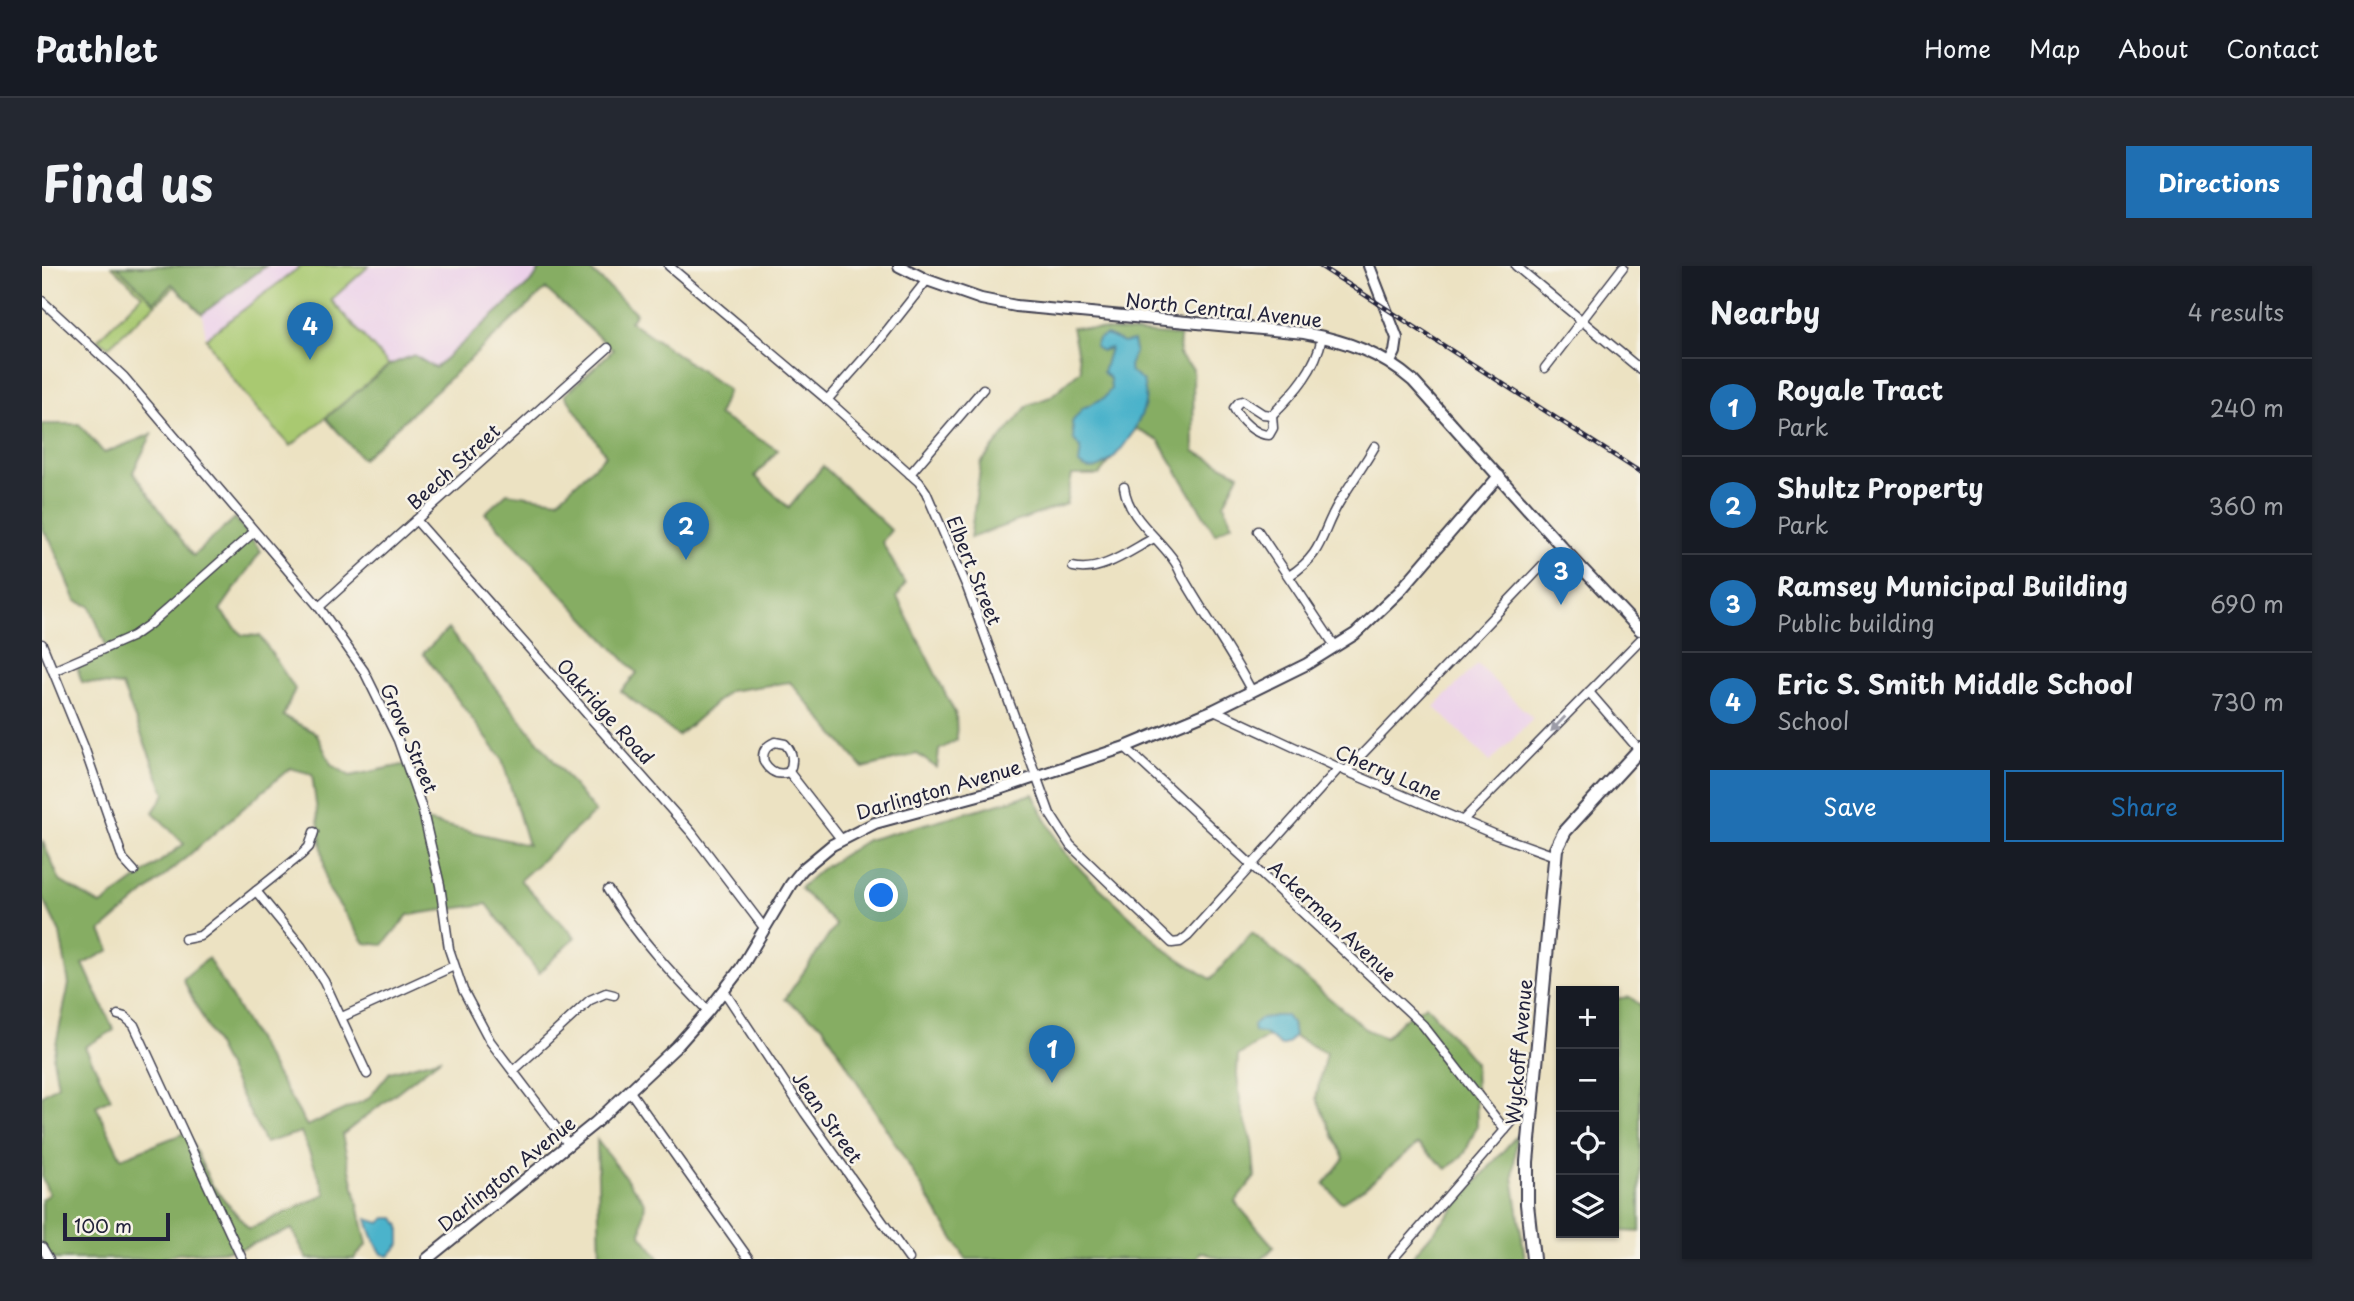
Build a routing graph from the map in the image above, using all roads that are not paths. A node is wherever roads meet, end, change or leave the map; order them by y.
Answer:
1 (669, 266) edge
2 (899, 266) edge
3 (1369, 266) edge
4 (1516, 266) edge
5 (1623, 267) edge
6 (912, 269) edge
7 (926, 280) junction
8 (42, 301) edge
9 (1581, 319) junction
10 (1322, 337) junction
11 (608, 348) dead end
12 (1391, 362) junction
13 (1545, 368) dead end
14 (1640, 369) edge
15 (983, 389) dead end
16 (827, 400) junction
17 (1272, 415) junction
18 (1375, 446) dead end
19 (910, 474) junction
20 (1499, 476) junction
21 (1124, 487) dead end
22 (416, 520) junction
23 (254, 531) junction
24 (1258, 531) dead end
25 (1154, 538) junction
26 (1561, 546) junction
27 (1073, 567) dead end
28 (1289, 576) junction
29 (319, 607) junction
30 (1640, 630) edge
31 (1640, 640) edge
32 (42, 644) edge
33 (1335, 646) junction
34 (53, 671) junction
35 (1252, 692) junction
36 (1589, 692) junction
37 (1214, 710) junction
38 (1125, 747) junction
39 (1640, 750) edge
40 (1342, 769) junction
41 (789, 772) dead end
42 (1036, 778) junction
43 (1462, 820) junction
44 (314, 832) dead end
45 (841, 839) junction
46 (1555, 852) junction
47 (1252, 866) junction
48 (134, 871) dead end
49 (608, 890) dead end
50 (256, 891) junction
51 (765, 929) junction
52 (185, 939) dead end
53 (454, 966) junction
54 (724, 991) junction
55 (614, 995) dead end
56 (708, 1011) junction
57 (118, 1015) dead end
58 (342, 1017) junction
59 (513, 1071) junction
60 (367, 1074) dead end
61 (629, 1090) junction
62 (1534, 1097) junction
63 (1505, 1130) junction
64 (569, 1145) junction
65 (42, 1247) edge
66 (49, 1259) edge
67 (242, 1259) edge
68 (427, 1259) edge
69 (749, 1259) edge
70 (909, 1259) edge
71 (1393, 1259) edge
72 (1534, 1259) edge

1 - 16 street, Elbert Street
2 - 6 main road, North Central Avenue
3 - 12 main road
4 - 9 street
5 - 9 street
6 - 7 main road, North Central Avenue
7 - 10 main road, North Central Avenue
7 - 16 street
8 - 23 street, Grove Street
9 - 13 street
9 - 14 street
10 - 12 main road, North Central Avenue
10 - 17 street
11 - 22 street, Beech Street
12 - 20 main road, North Central Avenue
15 - 19 street
16 - 19 street, Elbert Street
17 - 17 street
18 - 28 street
19 - 42 street, Elbert Street
20 - 26 main road, North Central Avenue
20 - 33 main road, Darlington Avenue
21 - 25 street
22 - 29 street, Beech Street
22 - 51 street, Oakridge Road
23 - 29 street, Grove Street
23 - 34 street
24 - 28 street
25 - 27 street
25 - 35 street
26 - 30 main road, North Central Avenue
26 - 40 street
28 - 33 street
29 - 53 street, Grove Street
31 - 36 street
32 - 34 street
33 - 35 main road, Darlington Avenue
34 - 48 street
35 - 37 main road, Darlington Avenue
36 - 39 street
36 -> 43 street
37 - 38 main road, Darlington Avenue
37 - 40 street, Cherry Lane
38 - 42 main road, Darlington Avenue
38 - 47 street, Ackerman Avenue
39 - 46 main road
40 - 43 street, Cherry Lane
40 - 47 street
41 - 45 street
42 - 45 main road, Darlington Avenue
42 - 47 street, Elbert Street
43 - 46 street, Cherry Lane
44 - 50 street
45 - 51 main road, Darlington Avenue
46 - 62 main road, Wyckoff Avenue
47 - 63 street, Ackerman Avenue
49 - 56 street
50 - 52 street
50 - 58 street
51 - 54 main road, Darlington Avenue
53 - 58 street
53 - 59 street, Grove Street
54 - 56 main road, Darlington Avenue
54 - 70 street, Jean Street
55 - 59 street
56 - 61 main road, Darlington Avenue
57 - 67 street
58 - 60 street
59 - 64 street, Grove Street
61 - 64 main road, Darlington Avenue
61 - 69 street
62 - 63 street
62 - 72 main road, Wyckoff Avenue
63 - 71 street
64 - 68 main road, Darlington Avenue
65 - 66 street

